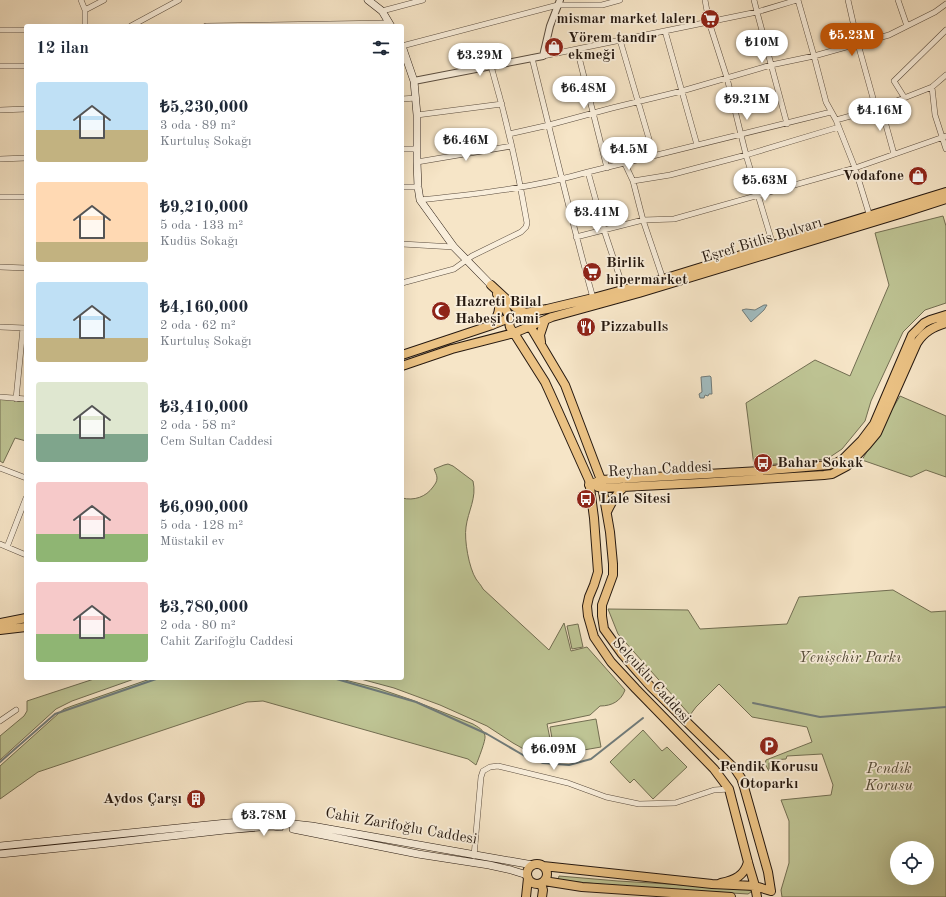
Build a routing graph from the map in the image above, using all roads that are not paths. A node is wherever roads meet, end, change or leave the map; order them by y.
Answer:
1 (81, 0) edge
2 (104, 0) edge
3 (179, 0) edge
4 (368, 0) edge
5 (423, 0) edge
6 (620, 0) edge
7 (705, 0) edge
8 (754, 0) edge
9 (798, 0) edge
10 (848, 0) edge
11 (898, 0) edge
12 (559, 2) edge
13 (946, 4) edge
14 (85, 10) junction
15 (382, 11) junction
16 (757, 12) junction
17 (709, 22) junction
18 (85, 24) edge
19 (135, 24) edge
20 (390, 24) edge
21 (907, 26) junction
22 (0, 30) edge
23 (24, 30) edge
24 (946, 30) edge
25 (665, 31) junction
26 (620, 40) junction
27 (858, 44) junction
28 (404, 45) edge
29 (577, 49) junction
30 (404, 56) edge
31 (542, 56) junction
32 (814, 56) junction
33 (532, 58) junction
34 (772, 65) junction
35 (0, 66) edge
36 (24, 66) edge
37 (491, 66) junction
38 (946, 74) edge
39 (727, 78) junction
40 (414, 81) junction
41 (932, 86) junction
42 (682, 91) junction
43 (416, 98) junction
44 (904, 98) junction
45 (404, 99) edge
46 (638, 102) junction
47 (502, 104) junction
48 (882, 107) junction
49 (24, 109) edge
50 (876, 109) junction
51 (0, 110) edge
52 (831, 112) junction
53 (593, 113) junction
54 (417, 115) junction
55 (836, 120) junction
56 (786, 124) junction
57 (549, 125) junction
58 (839, 127) junction
59 (509, 134) junction
60 (742, 134) junction
61 (944, 137) edge
62 (697, 145) junction
63 (512, 146) junction
64 (404, 149) edge
65 (417, 149) junction
66 (946, 149) edge
67 (746, 154) junction
68 (894, 154) junction
69 (654, 156) junction
70 (24, 158) edge
71 (0, 159) edge
72 (417, 162) junction
73 (625, 164) junction
74 (607, 168) junction
75 (855, 168) junction
76 (588, 172) junction
77 (562, 180) junction
78 (633, 181) junction
79 (404, 187) edge
80 (418, 187) junction
81 (521, 187) junction
82 (946, 192) edge
83 (758, 195) junction
84 (0, 197) edge
85 (24, 197) edge
86 (946, 199) edge
87 (420, 200) junction
88 (871, 219) junction
89 (644, 220) junction
90 (604, 230) junction
91 (576, 237) junction
92 (404, 244) edge
93 (773, 245) junction
94 (454, 247) junction
95 (466, 260) junction
96 (0, 267) edge
97 (24, 268) edge
98 (663, 279) junction
99 (404, 282) edge
100 (491, 285) junction
101 (624, 290) junction
102 (593, 298) junction
103 (525, 313) junction
104 (946, 315) edge
105 (509, 318) junction
106 (545, 320) junction
107 (946, 323) edge
108 (492, 325) junction
109 (530, 326) junction
110 (0, 327) edge
111 (24, 328) edge
112 (514, 333) junction
113 (24, 336) edge
114 (541, 343) junction
115 (404, 354) edge
116 (404, 363) edge
117 (0, 397) edge
118 (16, 399) junction
119 (24, 400) edge
120 (0, 468) edge
121 (24, 477) edge
122 (602, 484) junction
123 (589, 485) junction
124 (624, 487) junction
125 (24, 503) edge
126 (607, 512) junction
127 (0, 544) edge
128 (7, 547) junction
129 (24, 554) edge
130 (24, 618) edge
131 (0, 622) edge
132 (24, 626) edge
133 (0, 630) edge
134 (16, 710) dead end
135 (0, 721) edge
136 (729, 789) junction
137 (0, 846) edge
138 (0, 854) edge
139 (474, 854) junction
140 (748, 862) junction
141 (474, 863) junction
142 (533, 865) junction
143 (543, 866) junction
144 (528, 877) junction
145 (542, 882) junction
146 (712, 884) junction
147 (755, 886) junction
148 (772, 894) edge
149 (526, 897) edge
150 (542, 897) edge
151 (731, 897) edge
152 (758, 897) edge
153 (761, 897) edge

1 - 14 street
2 - 14 street
3 - 19 street
4 - 15 main road
5 - 15 street
6 - 12 street
7 - 17 street
8 - 16 street
9 - 16 street
9 - 32 street
10 - 27 street
11 - 21 street
12 - 28 street
12 - 31 street
13 - 21 street
14 - 18 street
15 - 20 main road
16 - 17 street
16 - 34 street
17 - 25 street
17 - 39 street
21 - 27 street
22 - 23 street
24 - 44 street
25 - 26 street
25 - 42 street
26 - 29 street
26 - 46 street
27 - 32 street
27 - 50 street
29 - 31 street
29 - 53 street
30 - 40 main road
31 - 33 street
32 - 34 street
32 - 52 street
33 - 37 street
33 - 57 street
34 - 39 street
34 - 56 street
35 - 36 street
37 - 40 street
37 - 47 street
38 - 41 street
39 - 42 street
39 - 60 street
40 - 43 main road
41 - 44 street
41 - 61 street
42 - 46 street
42 - 62 street
43 - 45 street
43 - 54 main road
44 - 48 street
46 - 53 street
46 - 69 street
47 - 54 street
47 - 59 street
48 - 50 street
48 - 68 street
49 - 51 street
50 - 55 street
52 - 55 street
52 - 56 street
53 - 57 street
53 - 74 street
54 - 65 main road
55 - 58 street
56 - 60 street
57 - 59 street
57 - 77 street
58 - 67 street
58 - 75 street
59 - 63 street
60 - 62 street
60 - 67 street
61 - 66 street
61 - 68 street
62 - 69 street
63 - 72 street
63 - 81 street
64 - 65 street
65 - 72 main road
67 - 78 street
67 - 83 street
68 - 75 street
69 - 73 street
70 - 71 street
72 - 80 main road
73 - 74 street
73 - 78 street
74 - 76 street
75 - 83 street
75 - 88 street
76 - 77 street
76 - 90 street
77 - 81 street
77 - 91 street
78 - 89 street
79 - 80 street
80 - 87 main road
81 - 87 street
81 - 95 street
82 - 88 main road, Eşref Bitlis Bulvarı
83 - 89 street
83 - 93 street
84 - 85 street
86 - 88 main road, Eşref Bitlis Bulvarı
87 - 94 main road
88 - 93 main road, Eşref Bitlis Bulvarı
88 - 106 main road, Eşref Bitlis Bulvarı
89 - 90 street
89 - 98 street
90 - 91 street
90 - 101 street
91 - 102 street
92 - 94 street
93 - 98 main road, Eşref Bitlis Bulvarı
94 - 95 main road
95 - 99 street
95 - 100 main road
96 - 97 street
98 - 101 main road, Eşref Bitlis Bulvarı
100 - 103 main road
100 - 105 main road, Selçuklu Caddesi
100 - 108 main road
101 - 102 main road, Eşref Bitlis Bulvarı
102 - 103 main road, Eşref Bitlis Bulvarı
103 - 105 main road, Eşref Bitlis Bulvarı
103 - 109 main road, Selçuklu Caddesi
104 - 122 main road, Reyhan Caddesi
105 - 108 main road, Eşref Bitlis Bulvarı
105 - 112 main road, Selçuklu Caddesi
106 - 109 main road, Eşref Bitlis Bulvarı
106 - 114 main road
107 - 124 main road, Reyhan Caddesi
108 - 115 main road, Eşref Bitlis Bulvarı
109 - 112 main road, Eşref Bitlis Bulvarı
109 - 114 main road, Selçuklu Caddesi
110 - 111 street
112 - 116 main road, Eşref Bitlis Bulvarı
112 - 123 main road, Selçuklu Caddesi
113 - 118 street
114 - 122 main road, Selçuklu Caddesi
117 - 118 street
118 - 119 street
120 - 121 street
122 - 123 main road, Reyhan Caddesi
122 - 124 main road, Reyhan Caddesi
122 - 126 main road, Selçuklu Caddesi
123 - 136 main road, Selçuklu Caddesi
124 - 126 main road
125 - 128 street
126 - 148 main road, Selçuklu Caddesi
127 - 128 street
128 - 129 street
130 - 131 main road
132 - 133 main road
134 - 135 street
136 - 139 street
136 - 140 main road, Selçuklu Caddesi
137 - 139 main road, Cahit Zarifoğlu Caddesi
138 - 141 main road, Cahit Zarifoğlu Caddesi
139 - 141 street
139 - 142 main road, Cahit Zarifoğlu Caddesi
140 - 146 main road
140 - 147 main road, Selçuklu Caddesi
141 - 144 main road, Cahit Zarifoğlu Caddesi
142 - 143 main road
142 - 144 main road
143 - 145 main road
143 - 146 main road
144 - 145 main road
144 - 149 main road
145 - 150 main road
145 - 151 main road
146 - 147 main road
147 - 148 main road
147 - 152 main road, Selçuklu Caddesi
148 - 153 main road

